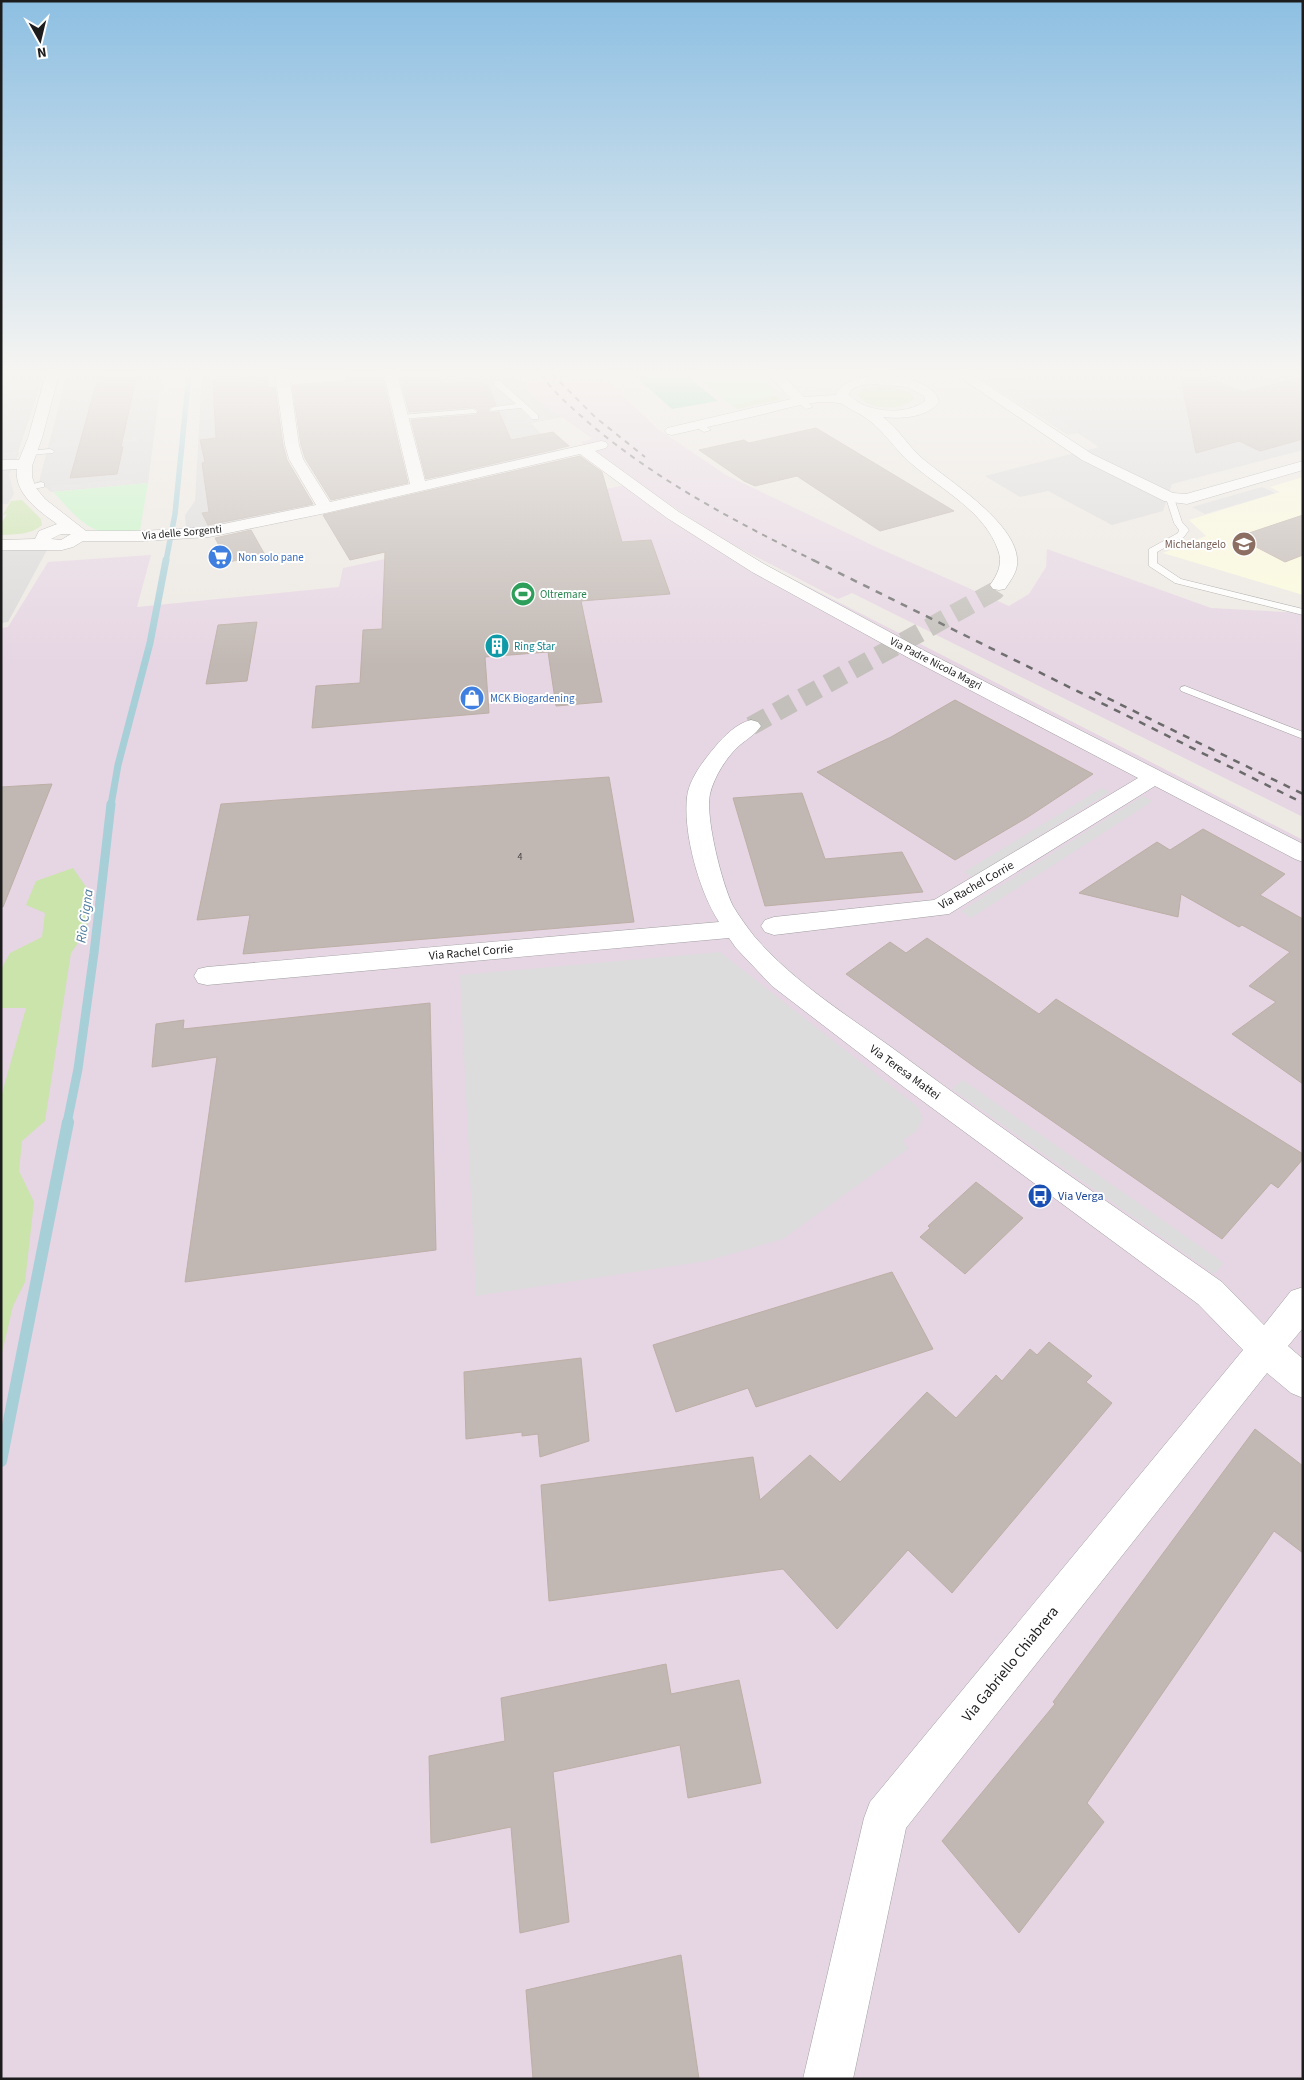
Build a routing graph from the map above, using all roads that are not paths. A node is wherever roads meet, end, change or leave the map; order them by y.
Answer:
1 (25, 471) edge
2 (303, 471) edge
3 (415, 471) edge
4 (490, 471) edge
5 (613, 471) edge
6 (929, 471) edge
7 (1115, 471) edge
8 (1282, 471) edge
9 (419, 487) junction
10 (1170, 498) junction
11 (326, 508) junction
12 (58, 518) junction
13 (79, 533) junction
14 (46, 538) junction
15 (7, 544) edge
16 (999, 585) tunnel mouth
17 (1303, 612) edge
18 (1185, 689) dead end
19 (751, 726) tunnel mouth
20 (1303, 736) edge
21 (1155, 777) junction
22 (1303, 854) edge
23 (774, 926) dead end
24 (735, 930) junction
25 (207, 976) dead end
26 (1303, 1302) edge
27 (1264, 1348) junction
28 (1303, 1381) edge
29 (828, 2079) edge

1 - 12 street
2 - 11 street
3 - 9 street
4 - 9 street, Via delle Sorgenti
5 - 21 street, Via Padre Nicola Magri
6 - 16 street
7 - 10 street
8 - 10 street
9 - 11 street, Via delle Sorgenti
10 - 17 lane
11 - 13 street, Via delle Sorgenti
12 - 13 street
12 - 14 street
13 - 14 street, Via delle Sorgenti
14 - 15 street
18 - 20 lane
19 - 24 street, Via Teresa Mattei
21 - 22 street, Via Padre Nicola Magri
21 - 23 street, Via Rachel Corrie
24 - 25 street, Via Rachel Corrie
24 - 27 street, Via Teresa Mattei
26 - 27 street, Via Gabriello Chiabrera
27 - 28 street, Via Teresa Mattei
27 - 29 street, Via Gabriello Chiabrera

